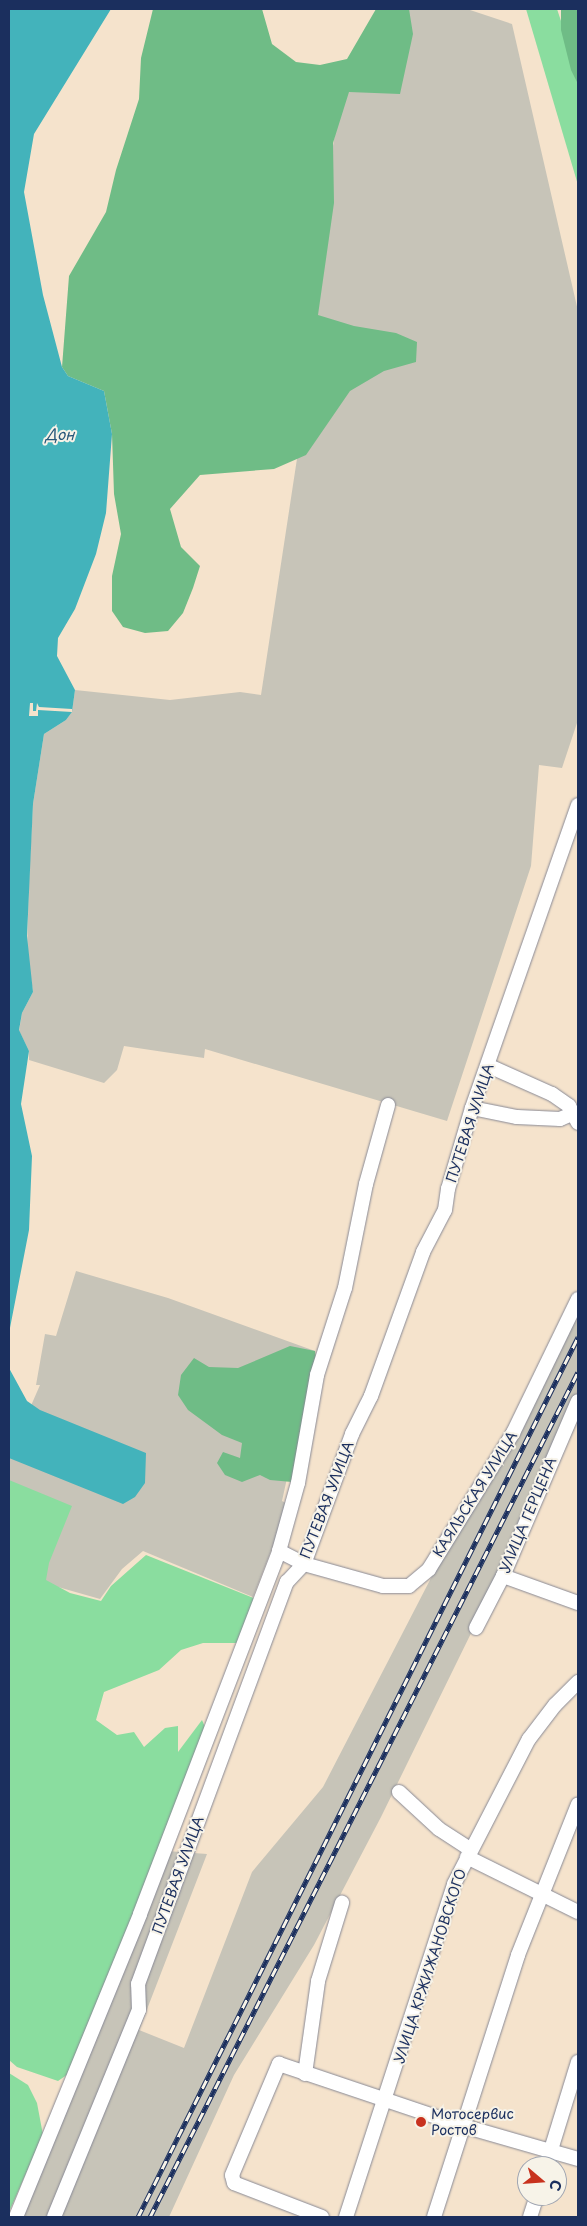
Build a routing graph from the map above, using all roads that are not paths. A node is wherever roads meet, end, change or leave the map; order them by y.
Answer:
1 (578, 805) edge
2 (488, 1066) junction
3 (388, 1105) dead end
4 (472, 1108) junction
5 (576, 1118) edge
6 (578, 1299) edge
7 (578, 1401) edge
8 (279, 1551) junction
9 (304, 1564) junction
10 (503, 1576) junction
11 (578, 1603) edge
12 (476, 1628) dead end
13 (578, 1682) edge
14 (399, 1792) dead end
15 (578, 1804) edge
16 (468, 1853) junction
17 (542, 1896) junction
18 (342, 1903) dead end
19 (578, 1912) edge
20 (578, 2062) edge
21 (305, 2074) junction
22 (387, 2100) junction
23 (463, 2126) junction
24 (550, 2152) junction
25 (549, 2156) edge
26 (578, 2159) edge
27 (16, 2217) edge
28 (54, 2217) edge
29 (322, 2217) edge
30 (346, 2217) edge
31 (434, 2217) edge

1 - 2 street, ПУТЕВАЯ УЛИЦА
2 - 4 street, ПУТЕВАЯ УЛИЦА
2 - 5 street
3 - 8 street, ПУТЕВАЯ УЛИЦА
4 - 5 street
4 - 9 street, ПУТЕВАЯ УЛИЦА
6 - 9 street, КАЯЛЬСКАЯ УЛИЦА
7 - 10 street, УЛИЦА ГЕРЦЕНА
8 - 9 street, КАЯЛЬСКАЯ УЛИЦА
8 - 27 street, ПУТЕВАЯ УЛИЦА
9 - 28 street, ПУТЕВАЯ УЛИЦА
10 - 11 street
10 - 12 street, УЛИЦА ГЕРЦЕНА
13 - 16 street, УЛИЦА КРЖИЖАНОВСКОГО
14 - 16 street
15 - 17 street
16 - 17 street
16 - 22 street, УЛИЦА КРЖИЖАНОВСКОГО
17 - 19 street
17 - 23 street
18 - 21 street
20 - 24 street
21 - 22 street
21 - 29 street
22 - 23 street
22 - 30 street, УЛИЦА КРЖИЖАНОВСКОГО
23 - 24 street
23 - 31 street
24 - 25 street
24 - 26 street

